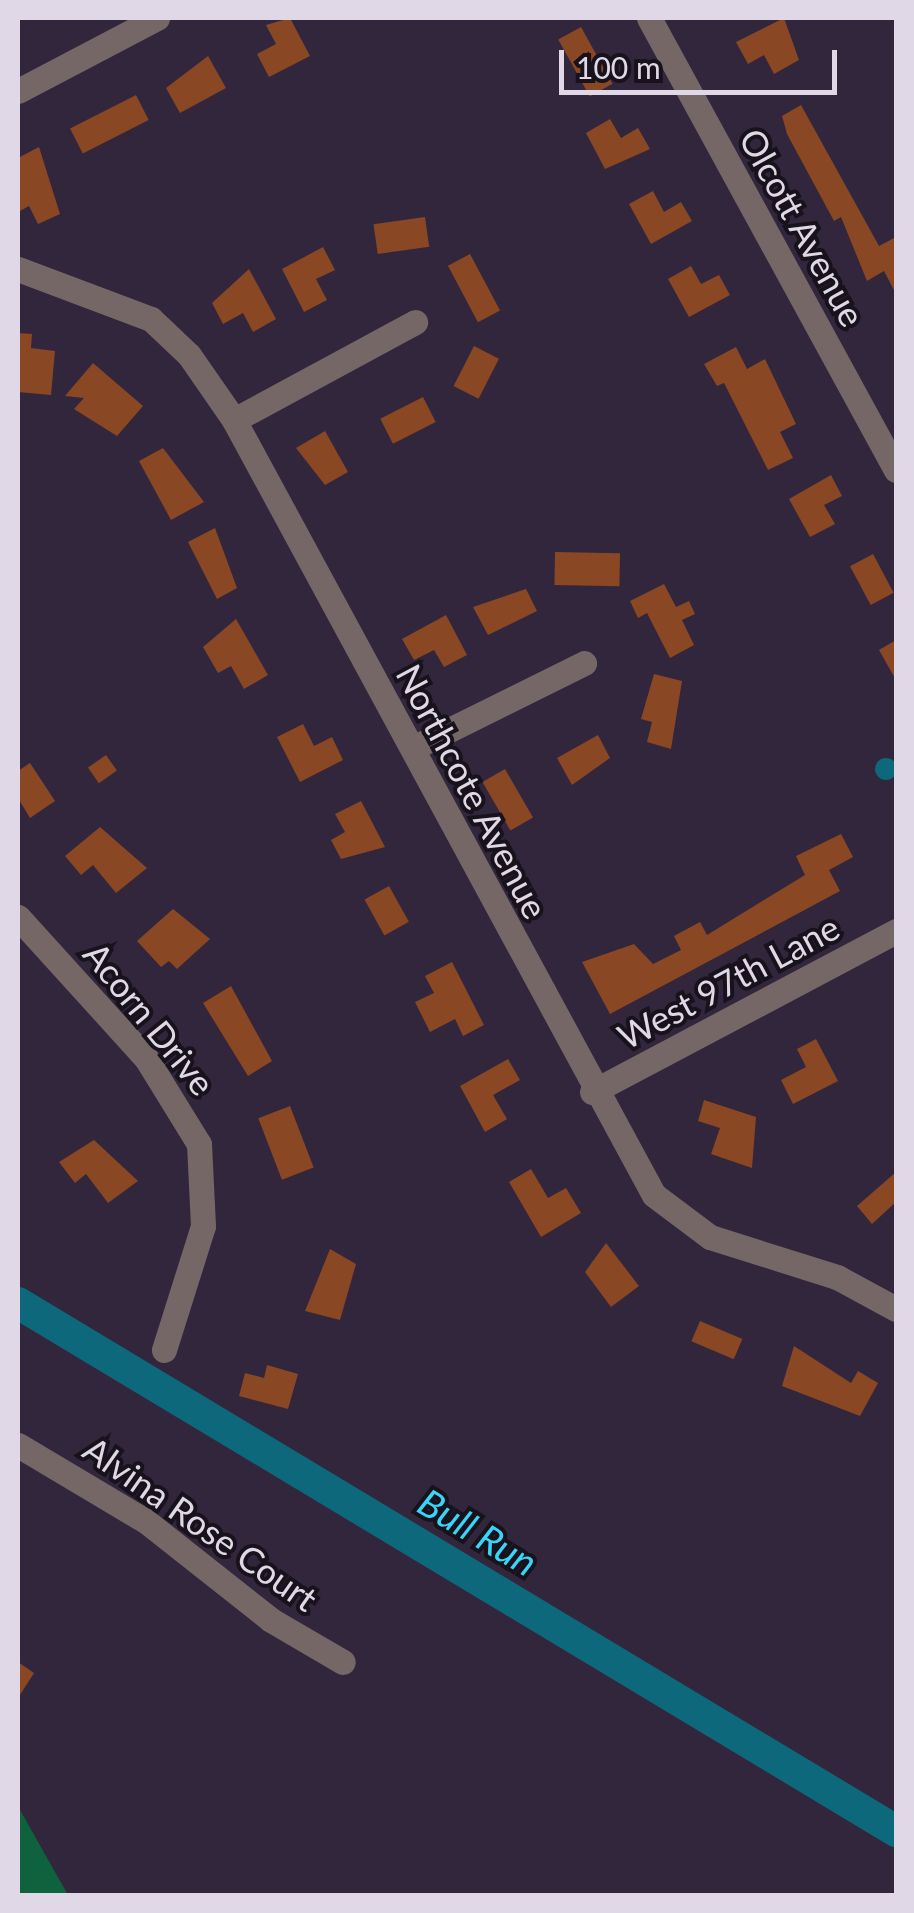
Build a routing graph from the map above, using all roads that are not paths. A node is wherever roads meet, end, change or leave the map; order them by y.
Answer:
1 (157, 18) edge
2 (649, 18) edge
3 (18, 91) edge
4 (18, 269) edge
5 (415, 322) dead end
6 (234, 420) junction
7 (896, 470) edge
8 (584, 663) dead end
9 (412, 748) junction
10 (18, 917) edge
11 (896, 931) edge
12 (592, 1092) junction
13 (896, 1309) edge
14 (164, 1350) dead end
15 (18, 1444) edge
16 (343, 1662) dead end

1 - 3 street
2 - 7 street, Olcott Avenue
4 - 6 street, Northcote Avenue
5 - 6 street
6 - 9 street, Northcote Avenue
8 - 9 street
9 - 12 street, Northcote Avenue
10 - 14 street, Acorn Drive
11 - 12 street, West 97th Lane
12 - 13 street, Northcote Avenue
15 - 16 street, Alvina Rose Court

